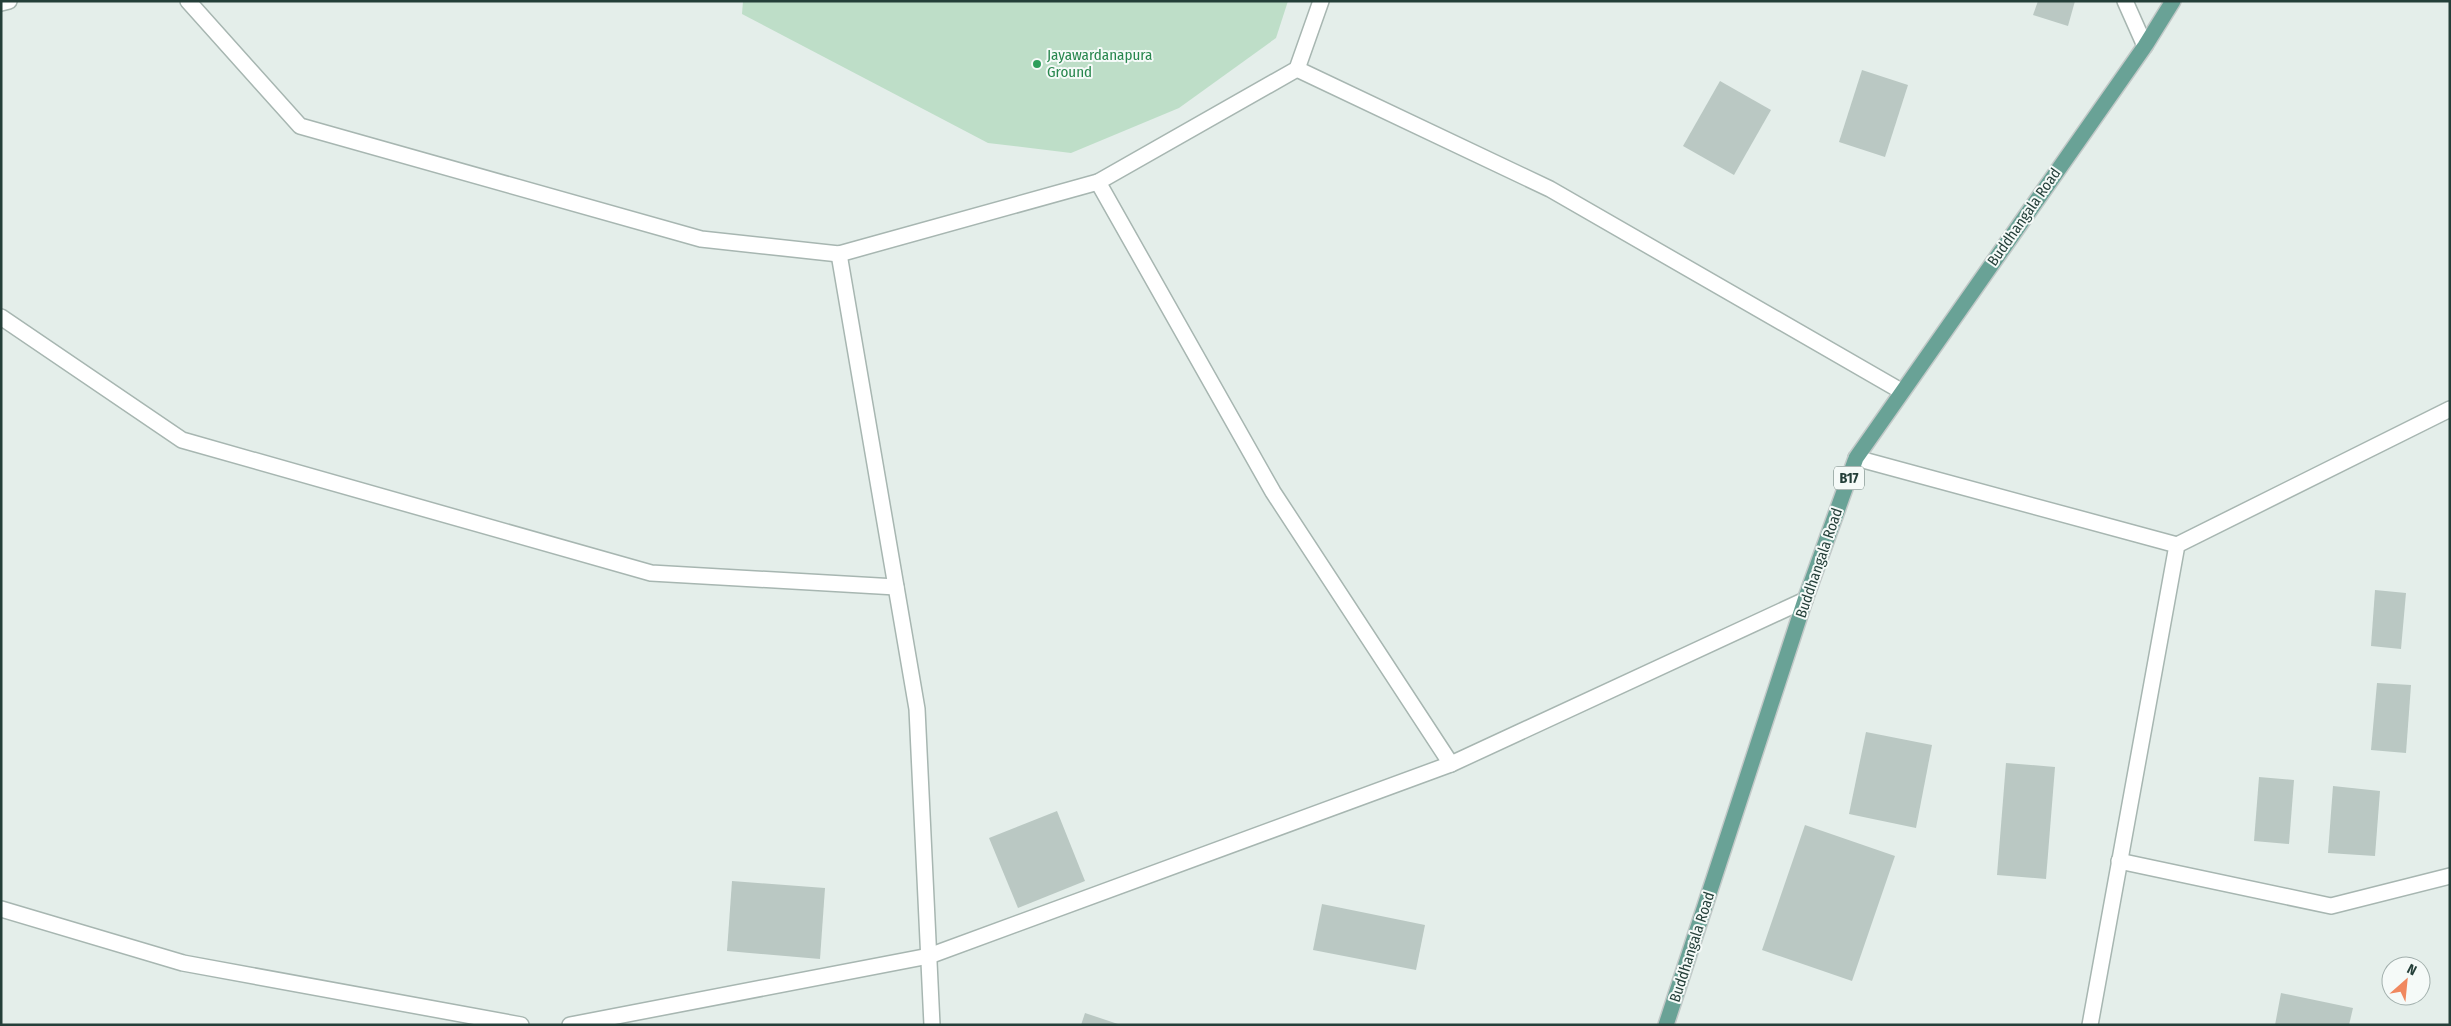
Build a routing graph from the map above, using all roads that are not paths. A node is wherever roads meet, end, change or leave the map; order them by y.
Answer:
1 (9, 1) edge
2 (188, 1) edge
3 (1321, 1) edge
4 (2125, 1) edge
5 (2173, 1) edge
6 (1, 3) edge
7 (2145, 46) junction
8 (1297, 70) junction
9 (1098, 182) junction
10 (839, 254) junction
11 (1, 316) edge
12 (1901, 391) junction
13 (2450, 409) edge
14 (1856, 458) junction
15 (2177, 545) junction
16 (896, 588) junction
17 (1805, 600) junction
18 (1451, 764) junction
19 (2119, 862) junction
20 (2450, 876) edge
21 (1, 909) edge
22 (929, 956) junction
23 (520, 1025) edge
24 (570, 1025) edge
25 (932, 1025) edge
26 (1666, 1025) edge
27 (2090, 1025) edge

1 - 6 street
2 - 10 street
3 - 8 street
4 - 7 street
5 - 7 main road, Buddhangala Road / B17
7 - 12 main road, Buddhangala Road / B17
8 - 9 street
8 - 12 street
9 - 10 street
9 - 18 street
10 - 16 street
11 - 16 street
12 - 14 main road, Buddhangala Road / B17
13 - 15 street
14 - 15 street
14 - 17 main road, Buddhangala Road / B17
15 - 19 street
16 - 22 street
17 - 18 street
17 - 26 main road, Buddhangala Road / B17
18 - 22 street
19 - 20 street
19 - 27 street
21 - 23 street
22 - 24 street
22 - 25 street

